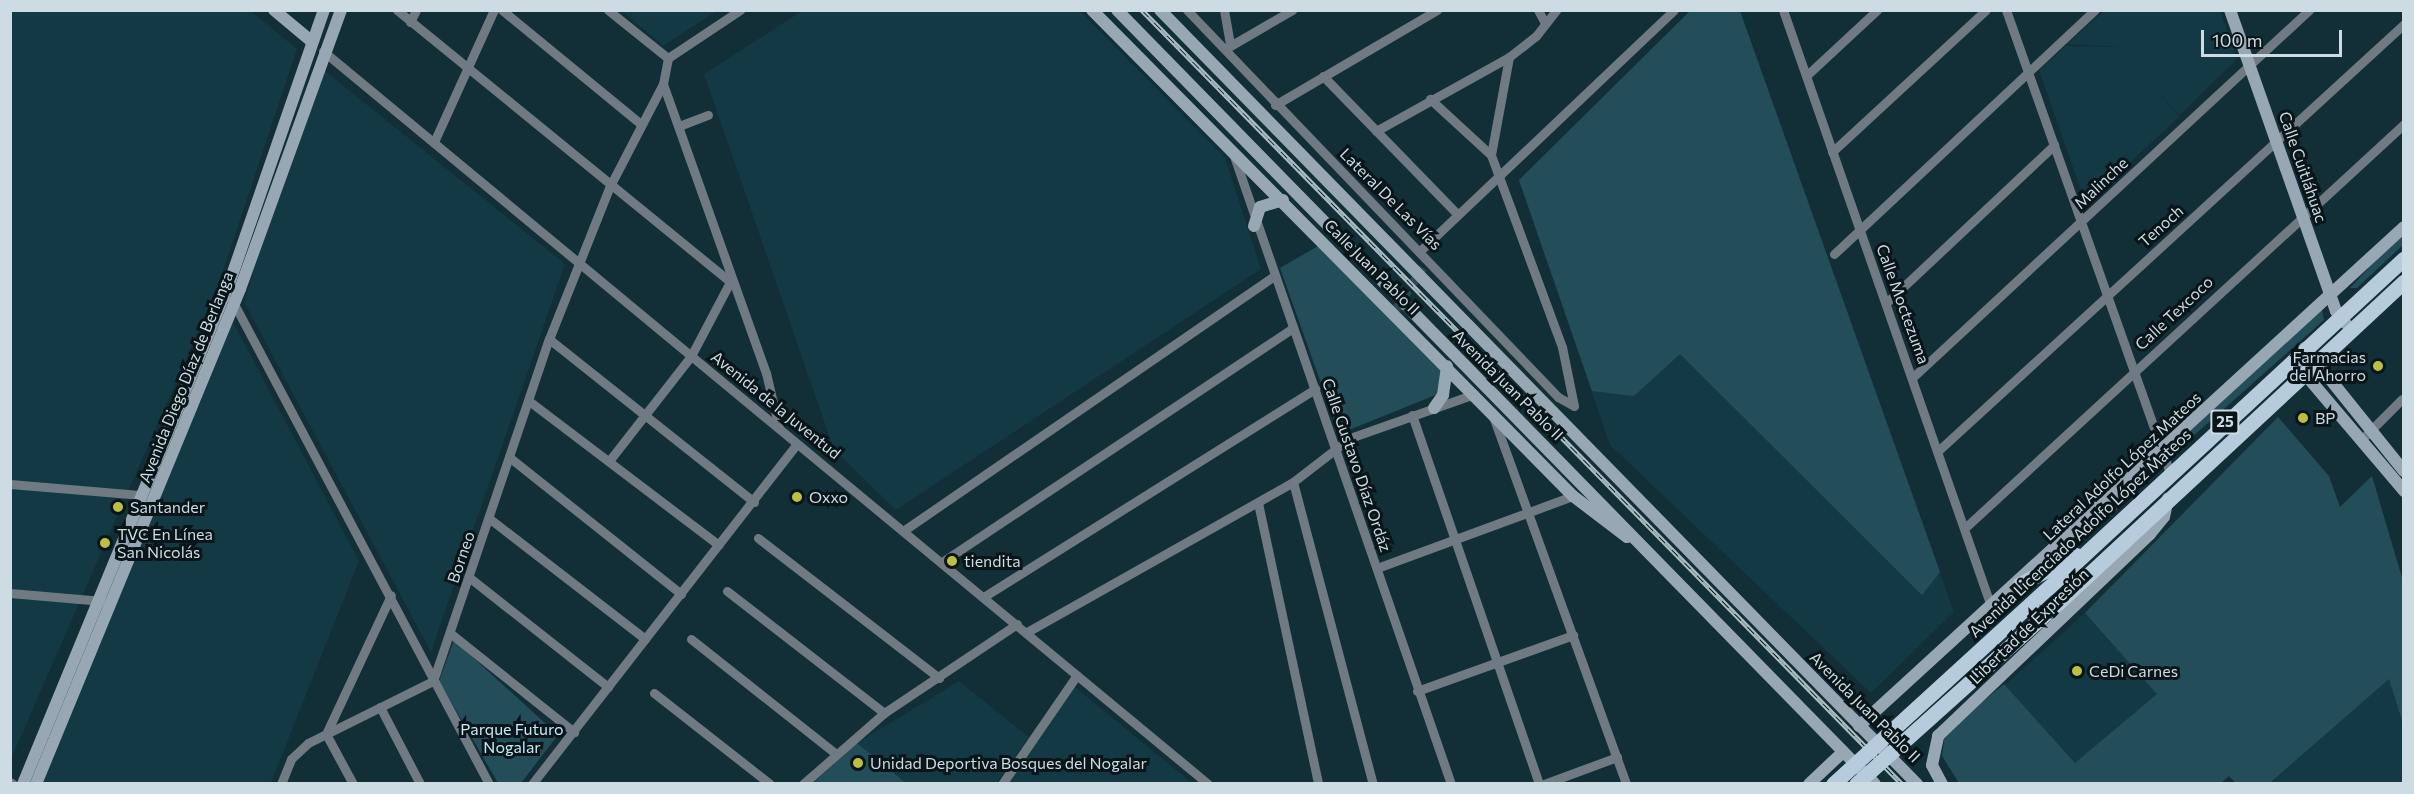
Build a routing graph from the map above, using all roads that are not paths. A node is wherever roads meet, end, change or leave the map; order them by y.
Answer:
1 (274, 10) edge
2 (324, 10) edge
3 (341, 10) edge
4 (396, 10) edge
5 (416, 10) edge
6 (494, 10) edge
7 (502, 10) edge
8 (608, 10) edge
9 (740, 10) edge
10 (1092, 10) edge
11 (1117, 10) edge
12 (1160, 10) edge
13 (1187, 10) edge
14 (1224, 10) edge
15 (1292, 10) edge
16 (1437, 10) edge
17 (1538, 10) edge
18 (1556, 10) edge
19 (1674, 10) edge
20 (1783, 10) edge
21 (1877, 10) edge
22 (1986, 10) edge
23 (2006, 10) edge
24 (2095, 10) edge
25 (2230, 10) edge
26 (2309, 10) edge
27 (410, 22) junction
28 (1545, 23) junction
29 (2403, 24) edge
30 (310, 40) junction
31 (1228, 47) junction
32 (323, 51) junction
33 (1509, 57) junction
34 (668, 58) junction
35 (2250, 66) junction
36 (465, 67) junction
37 (2028, 72) junction
38 (1323, 76) junction
39 (1806, 76) junction
40 (663, 84) junction
41 (1430, 99) junction
42 (1275, 105) junction
43 (708, 115) dead end
44 (642, 124) junction
45 (2403, 124) edge
46 (679, 126) junction
47 (1376, 131) junction
48 (2276, 141) junction
49 (434, 142) junction
50 (2054, 145) junction
51 (1832, 152) junction
52 (1491, 155) junction
53 (1234, 156) junction
54 (1498, 179) junction
55 (609, 188) junction
56 (1283, 200) junction
57 (1457, 214) junction
58 (2302, 215) junction
59 (2082, 221) junction
60 (1254, 225) junction
61 (2403, 227) edge
62 (1859, 229) junction
63 (1422, 249) junction
64 (1834, 254) dead end
65 (2403, 258) edge
66 (577, 263) junction
67 (1273, 277) junction
68 (2403, 281) edge
69 (730, 282) junction
70 (226, 290) junction
71 (2331, 294) junction
72 (2108, 295) junction
73 (234, 303) junction
74 (1886, 303) junction
75 (2339, 316) junction
76 (1291, 329) junction
77 (2352, 329) junction
78 (549, 339) junction
79 (2305, 348) junction
80 (691, 356) junction
81 (2293, 360) junction
82 (2317, 362) junction
83 (1447, 366) junction
84 (2133, 371) junction
85 (2304, 373) junction
86 (1913, 377) junction
87 (1315, 389) junction
88 (1474, 394) junction
89 (2402, 399) dead end
90 (529, 401) junction
91 (1434, 408) junction
92 (177, 412) junction
93 (1492, 412) junction
94 (646, 413) junction
95 (1412, 415) junction
96 (779, 429) junction
97 (2365, 436) junction
98 (797, 444) junction
99 (1337, 446) junction
100 (1939, 450) junction
101 (2161, 452) junction
102 (509, 457) junction
103 (609, 461) junction
104 (170, 464) junction
105 (2403, 471) edge
106 (2170, 472) junction
107 (1293, 482) junction
108 (10, 484) edge
109 (2403, 491) edge
110 (140, 495) junction
111 (1573, 496) junction
112 (2168, 497) junction
113 (754, 502) junction
114 (1258, 503) junction
115 (1530, 514) junction
116 (490, 519) junction
117 (1967, 526) junction
118 (143, 529) junction
119 (903, 531) junction
120 (758, 538) dead end
121 (1634, 539) junction
122 (1454, 541) junction
123 (719, 546) junction
124 (2095, 546) junction
125 (942, 562) junction
126 (1377, 568) junction
127 (470, 578) junction
128 (2020, 584) junction
129 (727, 591) dead end
130 (10, 593) edge
131 (681, 594) junction
132 (391, 595) junction
133 (985, 596) junction
134 (97, 600) junction
135 (112, 601) junction
136 (1992, 609) junction
137 (89, 620) junction
138 (1017, 624) junction
139 (1027, 632) junction
140 (450, 633) junction
141 (1573, 636) junction
142 (645, 639) junction
143 (691, 639) dead end
144 (1497, 662) junction
145 (68, 671) junction
146 (1077, 675) junction
147 (939, 678) junction
148 (433, 681) junction
149 (79, 682) junction
150 (608, 687) junction
151 (1418, 691) junction
152 (654, 693) dead end
153 (73, 696) junction
154 (380, 707) junction
155 (884, 713) junction
156 (63, 722) junction
157 (1859, 726) junction
158 (574, 732) junction
159 (326, 734) junction
160 (1843, 752) junction
161 (836, 753) junction
162 (1617, 757) junction
163 (27, 768) junction
164 (1824, 769) junction
165 (284, 781) edge
166 (1449, 782) edge
167 (23, 783) edge
168 (36, 783) edge
169 (353, 783) edge
170 (420, 783) edge
171 (489, 783) edge
172 (532, 783) edge
173 (770, 783) edge
174 (803, 783) edge
175 (1002, 783) edge
176 (1208, 783) edge
177 (1318, 783) edge
178 (1373, 783) edge
179 (1541, 783) edge
180 (1626, 783) edge
181 (1809, 783) edge
182 (1833, 783) edge
183 (1854, 783) edge
184 (1875, 783) edge
185 (1917, 783) edge
186 (1942, 783) edge

1 - 30 main road
2 - 30 main road, Avenida Diego Díaz de Berlanga
3 - 32 main road, Avenida Diego Díaz de Berlanga
4 - 27 street
5 - 27 street
6 - 36 street
7 - 44 street
8 - 34 street
9 - 34 street
10 - 53 main road, Calle Juan Pablo II
11 - 121 main road, Avenida Juan Pablo II
12 - 157 main road, Avenida Juan Pablo II
13 - 31 street, Lateral De Las Vías
14 - 31 street
15 - 31 street
16 - 38 street
17 - 28 street
18 - 28 street
19 - 54 street
20 - 39 street, Calle Moctezuma
21 - 39 street
22 - 51 street
23 - 37 street
24 - 37 street
25 - 35 main road, Calle Cuitláhuac
26 - 35 street, Malinche
27 - 36 street
28 - 33 street
29 - 48 street, Tenoch
30 - 70 main road, Avenida Diego Díaz de Berlanga
31 - 42 street, Lateral De Las Vías
32 - 49 street, Avenida de la Juventud
32 - 73 main road, Avenida Diego Díaz de Berlanga
33 - 41 street
33 - 52 street
34 - 40 street
35 - 48 main road, Calle Cuitláhuac
35 - 59 street, Malinche
36 - 49 street
36 - 55 street
37 - 50 street
37 - 62 street
38 - 42 street
38 - 47 street
39 - 51 street, Calle Moctezuma
40 - 44 street, Borneo
40 - 46 street
41 - 47 street
41 - 52 street
42 - 63 street, Lateral De Las Vías
43 - 46 street
44 - 55 street, Borneo
45 - 58 street, Calle Texcoco
46 - 69 street
47 - 57 street
48 - 58 main road, Calle Cuitláhuac
48 - 72 street, Tenoch
49 - 66 street, Avenida de la Juventud
50 - 59 street
50 - 74 street
51 - 62 street, Calle Moctezuma
52 - 54 street
53 - 56 main road, Calle Juan Pablo II
53 - 60 street, Calle Gustavo Díaz Ordáz
54 - 57 street
54 - 63 street, Lateral De Las Vías
55 - 66 street, Borneo
55 - 69 street
56 - 60 main road
56 - 83 main road, Calle Juan Pablo II
57 - 63 street
58 - 71 main road, Calle Cuitláhuac
58 - 84 street, Calle Texcoco
59 - 72 street
59 - 86 street, Malinche
60 - 67 street, Calle Gustavo Díaz Ordáz
61 - 71 main road, Lateral Adolfo López Mateos
62 - 64 street
62 - 74 street, Calle Moctezuma
65 - 75 main road, Avenida Licenciado Adolfo López Mateos / 25
66 - 78 street, Borneo
66 - 80 street, Avenida de la Juventud
67 - 76 street, Calle Gustavo Díaz Ordáz
67 - 119 street
68 - 77 main road, Avenida Licenciado Adolfo López Mateos / 25
69 - 80 street
69 - 96 street
70 - 73 street
70 - 92 main road, Avenida Diego Díaz de Berlanga
71 - 75 main road, Calle Cuitláhuac
71 - 101 main road, Lateral Adolfo López Mateos
72 - 84 street
72 - 100 street, Tenoch
73 - 104 main road, Avenida Diego Díaz de Berlanga
73 - 132 street
74 - 86 street, Calle Moctezuma
75 - 77 main road, Calle Cuitláhuac
75 - 79 main road, Avenida Licenciado Adolfo López Mateos / 25
76 - 87 street, Calle Gustavo Díaz Ordáz
76 - 125 street
77 - 82 main road, Avenida Licenciado Adolfo López Mateos / 25
78 - 90 street, Borneo
78 - 94 street
79 - 81 main road, Avenida Licenciado Adolfo López Mateos / 25
79 - 82 main road
80 - 94 street
80 - 96 street, Avenida de la Juventud
81 - 85 main road
81 - 106 main road, Avenida Licenciado Adolfo López Mateos / 25
82 - 85 main road, Avenida Licenciado Adolfo López Mateos / 25
82 - 97 main road
83 - 88 main road, Calle Juan Pablo II
83 - 91 main road
84 - 101 street
84 - 117 street, Calle Texcoco
85 - 97 main road
85 - 112 main road, Avenida Licenciado Adolfo López Mateos / 25
86 - 100 street, Calle Moctezuma
87 - 99 street, Calle Gustavo Díaz Ordáz
87 - 133 street
88 - 91 street
88 - 93 main road, Calle Juan Pablo II
89 - 97 street
90 - 102 street, Borneo
90 - 103 street
91 - 95 street
92 - 104 main road
92 - 110 main road, Avenida Diego Díaz de Berlanga
93 - 111 main road, Calle Juan Pablo II
93 - 115 street
94 - 103 street
94 - 113 street
95 - 99 street
95 - 122 street
96 - 98 street, Avenida de la Juventud
97 - 105 main road
97 - 109 main road
98 - 113 street
98 - 119 street, Avenida de la Juventud
99 - 107 street
99 - 126 street, Calle Gustavo Díaz Ordáz
100 - 117 street, Calle Moctezuma
101 - 106 street
101 - 128 main road, Lateral Adolfo López Mateos
102 - 116 street, Borneo
102 - 131 street
103 - 123 street
104 - 118 main road, Avenida Diego Díaz de Berlanga
106 - 124 main road, Avenida Licenciado Adolfo López Mateos / 25
107 - 114 street
107 - 178 street
108 - 110 street
110 - 118 main road
110 - 134 main road, Avenida Diego Díaz de Berlanga
111 - 115 street
111 - 121 main road, Calle Juan Pablo II
112 - 183 main road, Avenida Licenciado Adolfo López Mateos / 25, bridge
112 - 186 main road, Libertad de Expresión
113 - 123 street
114 - 139 street
114 - 177 street
115 - 122 street
115 - 141 street
116 - 127 street, Borneo
116 - 142 street
117 - 136 street, Calle Moctezuma
118 - 135 main road, Avenida Diego Díaz de Berlanga
119 - 125 street, Avenida de la Juventud
120 - 147 street
121 - 160 main road, Avenida Juan Pablo II
122 - 126 street
122 - 144 street
123 - 131 street
124 - 128 main road
124 - 182 main road, Avenida Licenciado Adolfo López Mateos / 25, bridge
125 - 133 street, Avenida de la Juventud
126 - 151 street, Calle Gustavo Díaz Ordáz
127 - 140 street, Borneo
127 - 150 street
128 - 136 main road, Lateral Adolfo López Mateos
129 - 155 street
130 - 134 street
131 - 142 street
132 - 148 street
132 - 159 street
133 - 138 street, Avenida de la Juventud
134 - 135 street
134 - 137 main road, Avenida Diego Díaz de Berlanga
135 - 149 main road, Avenida Diego Díaz de Berlanga
136 - 157 main road, Lateral Adolfo López Mateos
137 - 145 main road, Avenida Diego Díaz de Berlanga
137 - 149 main road
138 - 139 street, Avenida de la Juventud
138 - 147 street
139 - 146 street, Avenida de la Juventud
140 - 148 street, Borneo
140 - 158 street
141 - 144 street
141 - 162 street
142 - 150 street
143 - 161 street
144 - 151 street
144 - 179 street
145 - 153 main road
145 - 163 main road, Avenida Diego Díaz de Berlanga
146 - 175 street
146 - 176 street, Avenida de la Juventud
147 - 155 street
148 - 154 street
148 - 171 street
149 - 153 main road, Avenida Diego Díaz de Berlanga
150 - 158 street
151 - 166 street, Calle Gustavo Díaz Ordáz
152 - 173 street
153 - 156 main road, Avenida Diego Díaz de Berlanga
154 - 159 street
154 - 170 street
155 - 161 street
156 - 163 main road
156 - 168 main road, Avenida Diego Díaz de Berlanga
157 - 185 main road, Avenida Juan Pablo II
158 - 172 street
159 - 165 street
159 - 169 street
160 - 164 main road
160 - 184 main road, Avenida Juan Pablo II
161 - 174 street
162 - 179 street
162 - 180 street
163 - 167 main road, Avenida Diego Díaz de Berlanga
164 - 181 main road
164 - 183 main road

